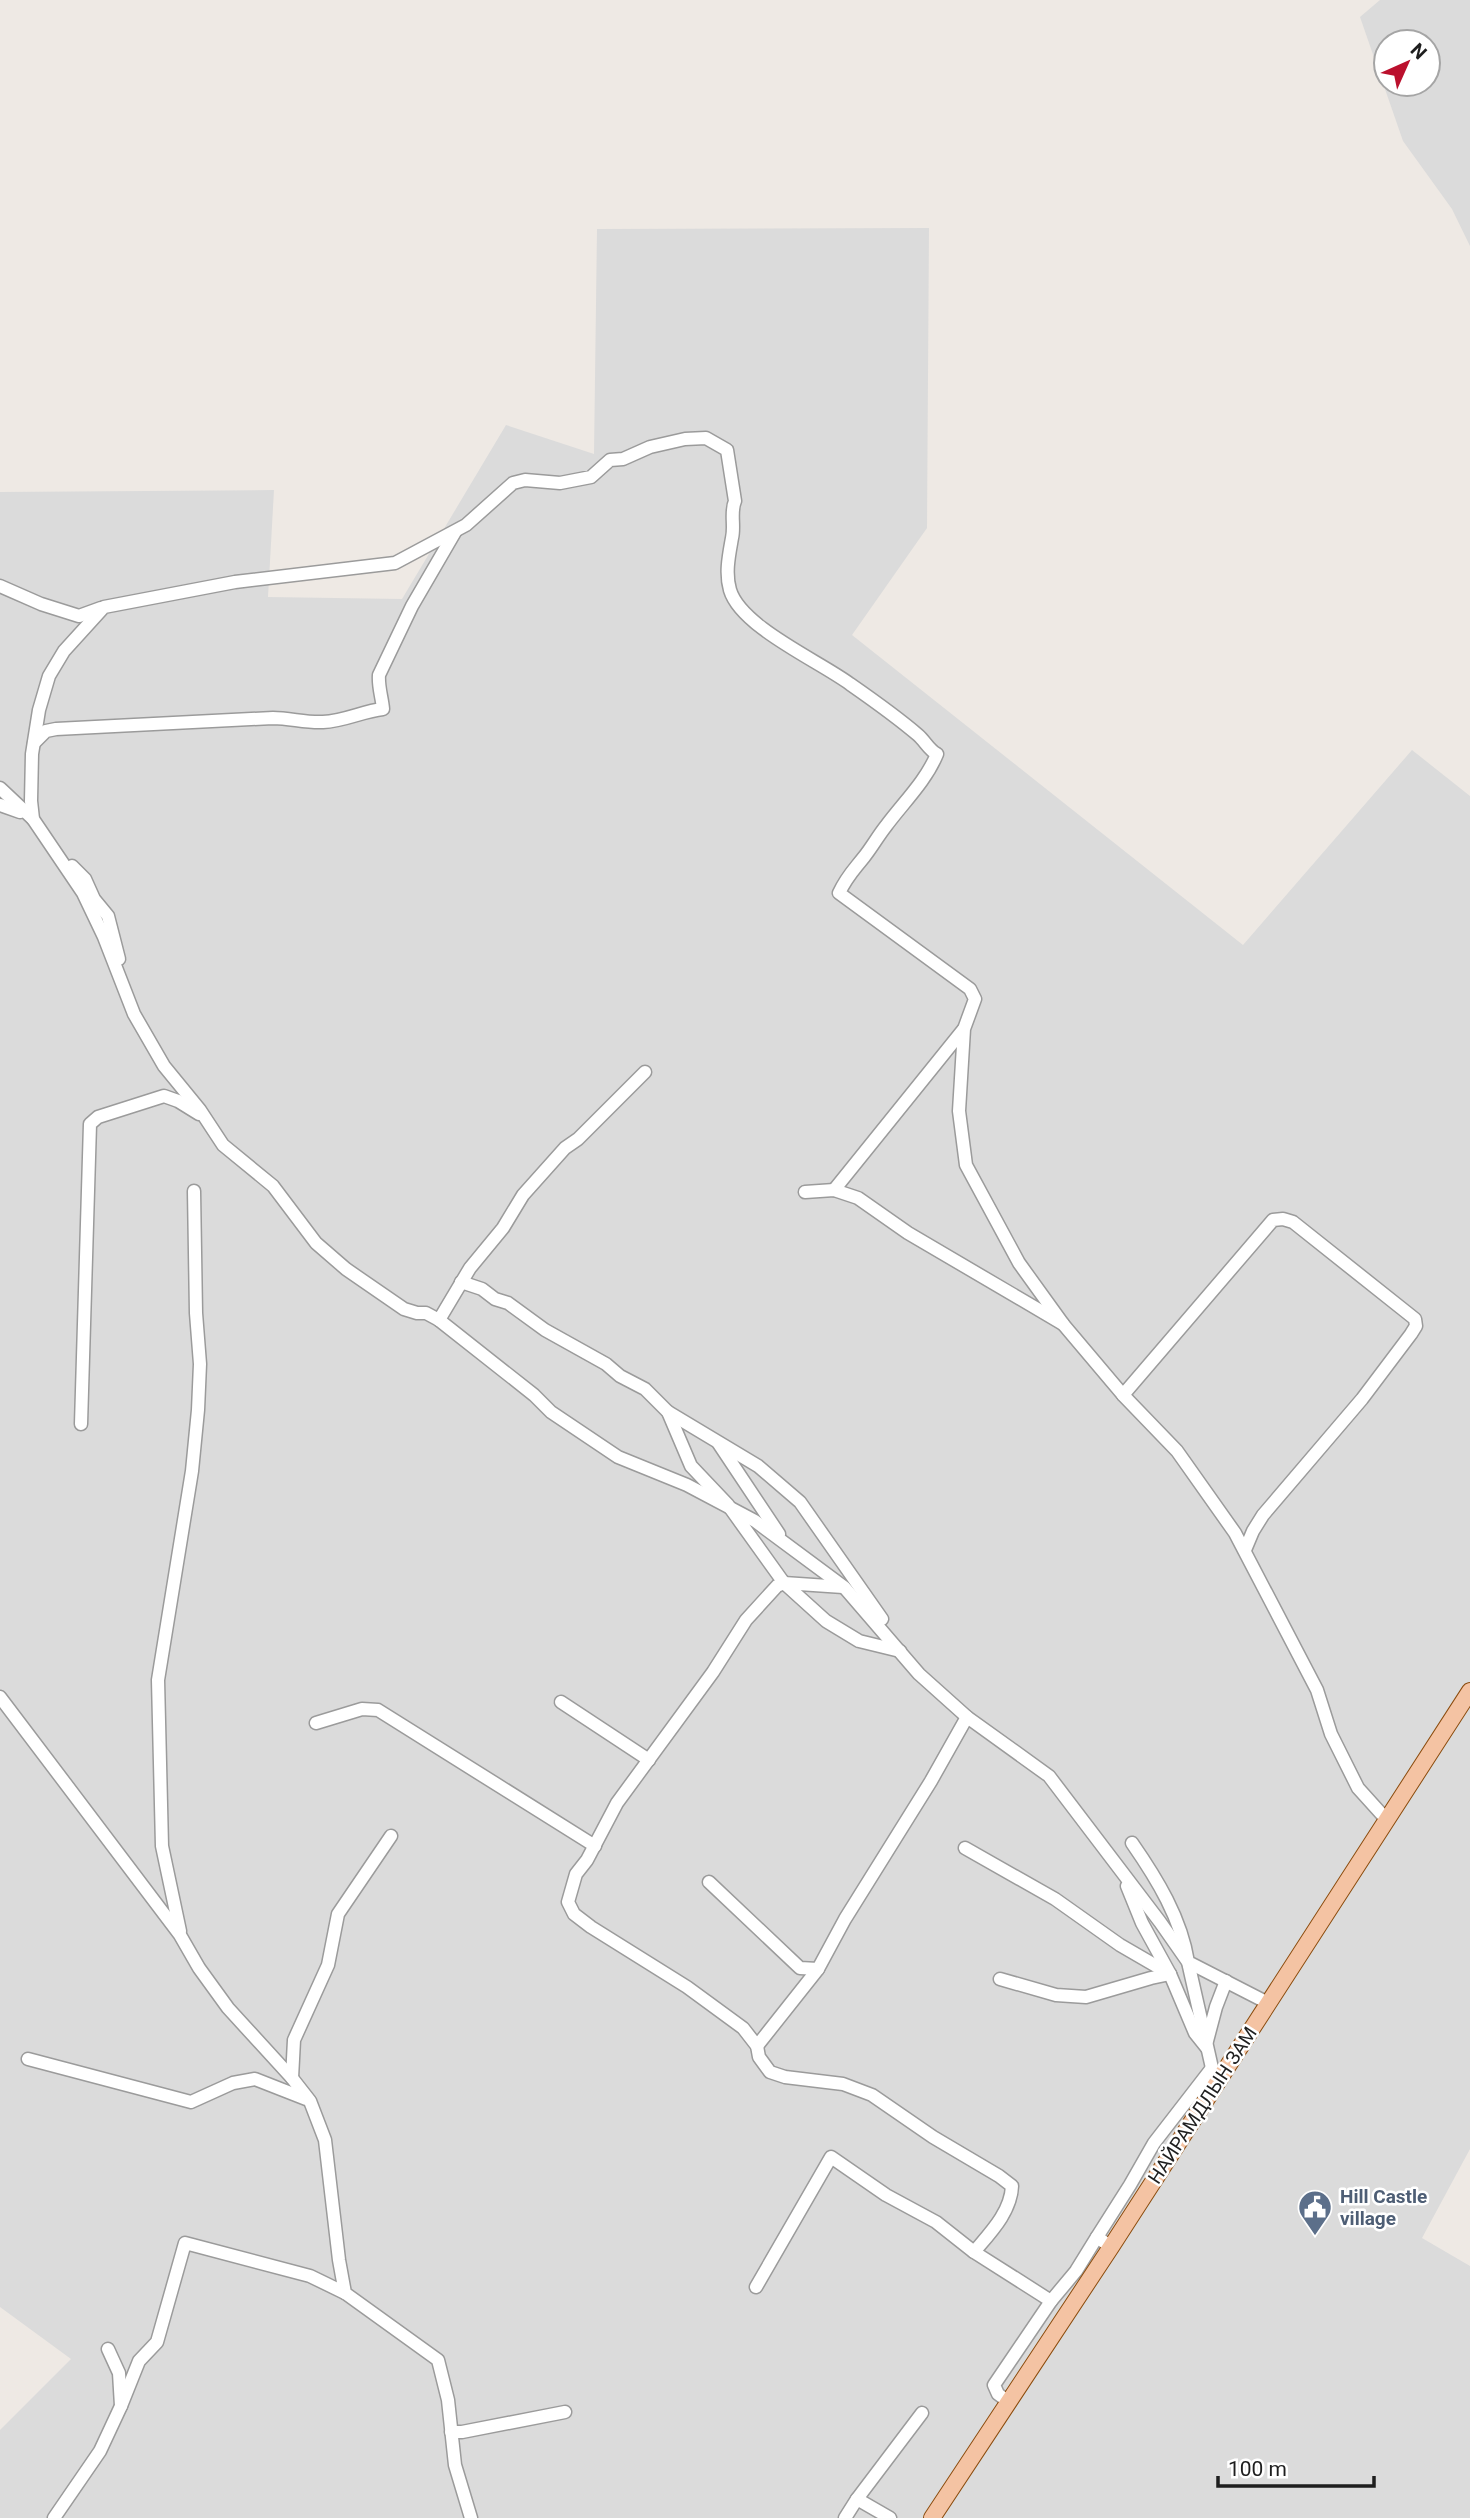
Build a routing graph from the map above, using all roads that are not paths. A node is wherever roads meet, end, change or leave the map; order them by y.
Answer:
1 (455, 532) junction
2 (0, 586) edge
3 (104, 607) junction
4 (34, 743) junction
5 (0, 788) edge
6 (0, 804) edge
7 (30, 817) junction
8 (964, 1029) junction
9 (645, 1072) dead end
10 (203, 1115) junction
11 (834, 1190) junction
12 (194, 1191) dead end
13 (805, 1192) dead end
14 (461, 1282) junction
15 (439, 1320) junction
16 (1063, 1324) junction
17 (1123, 1395) junction
18 (668, 1412) junction
19 (81, 1424) dead end
20 (716, 1441) junction
21 (728, 1506) junction
22 (785, 1543) junction
23 (1245, 1550) junction
24 (784, 1583) junction
25 (844, 1587) junction
26 (887, 1636) junction
27 (901, 1651) junction
28 (1470, 1691) edge
29 (0, 1697) edge
30 (561, 1702) dead end
31 (967, 1717) junction
32 (316, 1723) dead end
33 (649, 1759) junction
34 (1386, 1819) junction
35 (391, 1836) dead end
36 (1132, 1843) dead end
37 (595, 1846) junction
38 (965, 1849) dead end
39 (1123, 1876) junction
40 (709, 1882) dead end
41 (180, 1935) junction
42 (1188, 1962) junction
43 (818, 1969) junction
44 (1170, 1974) junction
45 (1000, 1979) dead end
46 (1226, 1981) junction
47 (1268, 2003) junction
48 (1207, 2045) junction
49 (757, 2046) junction
50 (27, 2059) dead end
51 (1215, 2074) junction
52 (292, 2078) junction
53 (310, 2101) junction
54 (1097, 2236) junction
55 (1111, 2247) junction
56 (974, 2252) junction
57 (756, 2287) dead end
58 (345, 2293) junction
59 (1051, 2301) junction
60 (108, 2349) dead end
61 (1009, 2402) junction
62 (121, 2406) junction
63 (565, 2412) dead end
64 (922, 2413) dead end
65 (451, 2432) junction
66 (857, 2499) junction
67 (54, 2518) edge
68 (471, 2518) edge
69 (845, 2518) edge
70 (890, 2518) edge
71 (932, 2518) edge

1 - 3 street
1 - 4 street
1 - 8 street
2 - 3 street
3 - 4 street
4 - 7 street
5 - 7 street
6 - 7 street
7 - 10 street
8 - 11 street
8 - 16 street
9 - 14 street
10 - 15 street
10 - 19 street
11 - 13 street
11 - 16 street
12 - 41 street
14 - 15 street
14 - 18 street
15 - 21 street
16 - 17 street
17 - 23 street
17 - 23 street
18 - 20 street
18 - 21 street
20 - 22 street
20 - 26 street
21 - 22 street
21 - 24 street
22 - 25 street
23 - 34 street
24 - 25 street
24 - 27 street
24 - 33 street
25 - 26 street
26 - 27 street
27 - 31 street
28 - 34 main road, НАЙРАМДЛЫН ЗАМ
29 - 41 street
30 - 33 street
31 - 39 street
31 - 43 street
32 - 37 street
33 - 37 street
34 - 47 main road, НАЙРАМДЛЫН ЗАМ
35 - 52 street
36 - 42 street
37 - 49 street
38 - 44 street
39 - 42 street
39 - 44 street
40 - 43 street
41 - 52 street
42 - 46 street
42 - 48 street
43 - 49 street
44 - 45 street
44 - 48 street
46 - 47 street
46 - 48 street
47 - 51 main road, НАЙРАМДЛЫН ЗАМ
48 - 51 street
49 - 56 street
50 - 53 street
51 - 54 street
51 - 55 main road, НАЙРАМДЛЫН ЗАМ
52 - 53 street
53 - 58 street
54 - 55 street
54 - 59 street
55 - 61 main road, НАЙРАМДЛЫН ЗАМ
56 - 57 street
56 - 59 street
58 - 62 street
58 - 65 street
59 - 61 street
60 - 62 street
61 - 71 main road, НАЙРАМДЛЫН ЗАМ
62 - 67 street
63 - 65 street
64 - 66 street
65 - 68 street
66 - 69 street
66 - 70 street

